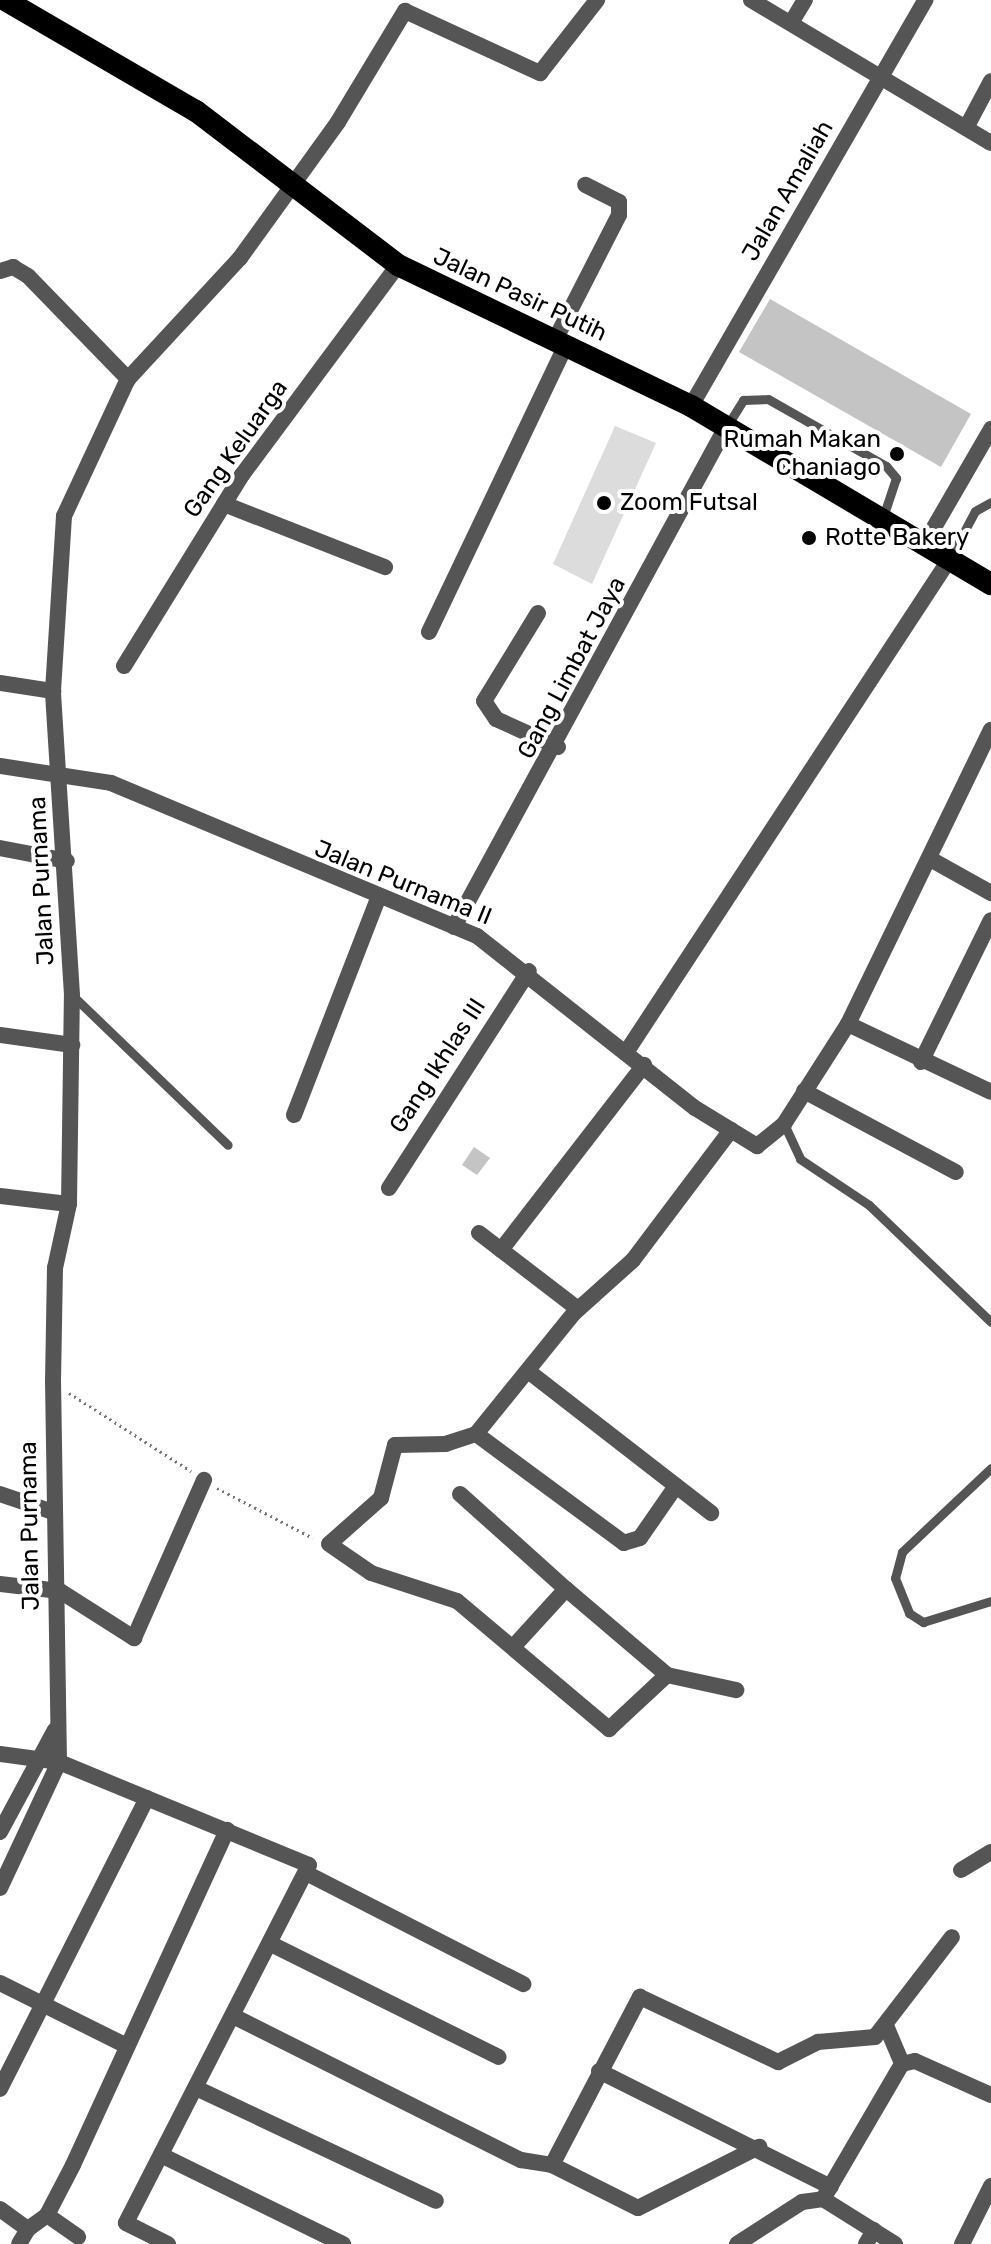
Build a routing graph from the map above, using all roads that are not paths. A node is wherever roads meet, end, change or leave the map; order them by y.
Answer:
1 (5, 0) edge
2 (597, 0) edge
3 (751, 0) edge
4 (805, 0) edge
5 (925, 0) edge
6 (791, 23) junction
7 (881, 80) junction
8 (991, 81) edge
9 (966, 128) junction
10 (991, 143) edge
11 (295, 182) junction
12 (585, 185) dead end
13 (398, 265) junction
14 (0, 271) edge
15 (560, 342) junction
16 (128, 379) junction
17 (691, 406) junction
18 (726, 427) junction
19 (991, 429) edge
20 (991, 502) edge
21 (224, 504) junction
22 (883, 517) junction
23 (925, 543) junction
24 (949, 560) junction
25 (385, 567) dead end
26 (991, 584) edge
27 (538, 613) dead end
28 (429, 632) dead end
29 (124, 666) dead end
30 (0, 683) edge
31 (53, 691) junction
32 (991, 730) edge
33 (558, 747) junction
34 (0, 766) edge
35 (59, 773) junction
36 (0, 848) edge
37 (932, 860) junction
38 (67, 861) junction
39 (991, 893) edge
40 (378, 898) junction
41 (991, 920) edge
42 (454, 927) junction
43 (529, 971) junction
44 (72, 995) junction
45 (848, 1024) junction
46 (0, 1035) edge
47 (72, 1045) junction
48 (627, 1051) junction
49 (921, 1062) junction
50 (644, 1065) junction
51 (804, 1091) junction
52 (991, 1092) edge
53 (294, 1115) dead end
54 (784, 1124) junction
55 (731, 1130) junction
56 (228, 1145) dead end
57 (956, 1172) dead end
58 (389, 1188) dead end
59 (0, 1196) edge
60 (69, 1204) junction
61 (479, 1233) dead end
62 (501, 1250) junction
63 (578, 1309) junction
64 (991, 1322) edge
65 (528, 1371) junction
66 (476, 1434) junction
67 (991, 1468) edge
68 (204, 1480) road end
69 (676, 1486) junction
70 (0, 1494) edge
71 (460, 1494) dead end
72 (53, 1512) junction
73 (711, 1513) dead end
74 (0, 1584) edge
75 (55, 1589) junction
76 (566, 1589) junction
77 (991, 1601) edge
78 (514, 1646) junction
79 (667, 1675) junction
80 (736, 1690) dead end
81 (55, 1730) junction
82 (0, 1754) edge
83 (35, 1756) junction
84 (59, 1762) junction
85 (147, 1798) junction
86 (227, 1830) junction
87 (0, 1832) edge
88 (991, 1852) edge
89 (961, 1870) dead end
90 (308, 1874) junction
91 (0, 1888) edge
92 (952, 1937) dead end
93 (271, 1944) junction
94 (0, 1983) edge
95 (523, 1984) dead end
96 (43, 2000) junction
97 (233, 2016) junction
98 (887, 2028) junction
99 (125, 2045) junction
100 (499, 2057) dead end
101 (902, 2064) junction
102 (599, 2071) junction
103 (196, 2088) junction
104 (0, 2089) edge
105 (991, 2095) edge
106 (759, 2147) junction
107 (161, 2155) junction
108 (552, 2165) junction
109 (991, 2186) edge
110 (827, 2193) junction
111 (436, 2201) dead end
112 (0, 2209) edge
113 (986, 2214) edge
114 (47, 2215) junction
115 (23, 2237) edge
116 (78, 2237) dead end
117 (870, 2237) edge
118 (168, 2244) edge
119 (343, 2244) edge
120 (737, 2244) edge
121 (895, 2244) edge
122 (962, 2244) edge

1 - 11 highway, Jalan Pasir Putih
2 - 11 street, Jalan Purnama
3 - 6 street
4 - 6 street
5 - 7 street, Jalan Amaliah
6 - 7 street
7 - 9 street
7 - 17 street, Jalan Amaliah
8 - 9 street
9 - 10 street
11 - 13 highway, Jalan Pasir Putih
11 - 16 street, Jalan Purnama
12 - 15 street
13 - 15 highway, Jalan Pasir Putih
13 - 21 street, Gang Keluarga
14 - 16 street
15 - 17 highway, Jalan Pasir Putih
15 - 28 street
16 - 31 street, Jalan Purnama
17 - 18 highway, Jalan Pasir Putih
18 - 22 highway, Jalan Pasir Putih
18 - 22 lane
18 - 33 street, Gang Limbat Jaya
19 - 23 street
20 - 24 lane
21 - 25 street
21 - 29 street, Gang Keluarga
22 - 23 highway, Jalan Pasir Putih
23 - 24 highway, Jalan Pasir Putih
24 - 26 highway, Jalan Pasir Putih
24 - 48 street
27 - 33 street
30 - 31 street
31 - 35 street, Jalan Purnama
32 - 37 street, Jalan Purnama II
33 - 42 street, Gang Limbat Jaya
34 - 35 street, Jalan Purnama II
35 - 38 street, Jalan Purnama
35 - 40 street, Jalan Purnama II
36 - 38 street
37 - 39 street
37 - 45 street, Jalan Purnama II
38 - 44 street, Jalan Purnama
40 - 42 street, Jalan Purnama II
40 - 53 street
41 - 49 street
42 - 43 street, Jalan Purnama II
43 - 48 street, Jalan Purnama II
43 - 58 street, Gang Ikhlas III
44 - 47 street, Jalan Purnama
44 - 56 lane
45 - 49 street
45 - 51 street, Jalan Purnama II
46 - 47 street
47 - 60 street, Jalan Purnama
48 - 50 street, Jalan Purnama II
49 - 52 street
50 - 55 street, Jalan Purnama II
50 - 62 street
51 - 54 street, Jalan Purnama II
51 - 57 street
54 - 55 street, Jalan Purnama II
54 - 64 lane
55 - 63 street
59 - 60 street
60 - 72 street, Jalan Purnama
61 - 62 street
62 - 63 street
63 - 65 street
65 - 66 street
65 - 69 street
66 - 69 street
66 - 78 street
67 - 77 lane
68 - 75 street
69 - 73 street
70 - 72 street
71 - 76 street
72 - 75 street, Jalan Purnama
74 - 75 street
75 - 81 street, Jalan Purnama
76 - 78 street
76 - 79 street
78 - 79 street
79 - 80 street
81 - 83 street
81 - 84 street, Jalan Purnama
82 - 83 street
83 - 84 street
83 - 87 street
84 - 85 street
84 - 91 street
85 - 86 street
85 - 96 street
86 - 90 street
86 - 99 street
88 - 89 street
90 - 93 street
90 - 95 street
92 - 98 street
93 - 97 street
93 - 100 street
94 - 96 street
96 - 99 street
96 - 104 street
97 - 103 street
97 - 108 street
98 - 101 street
98 - 102 street
99 - 114 street
101 - 105 street
101 - 110 street
102 - 106 street
102 - 108 street
103 - 107 street
103 - 111 street
106 - 108 street
106 - 110 street
107 - 118 street
107 - 119 street
109 - 113 street
110 - 117 street
110 - 120 street
112 - 115 street
113 - 122 street
114 - 115 street
114 - 116 street
117 - 121 street

